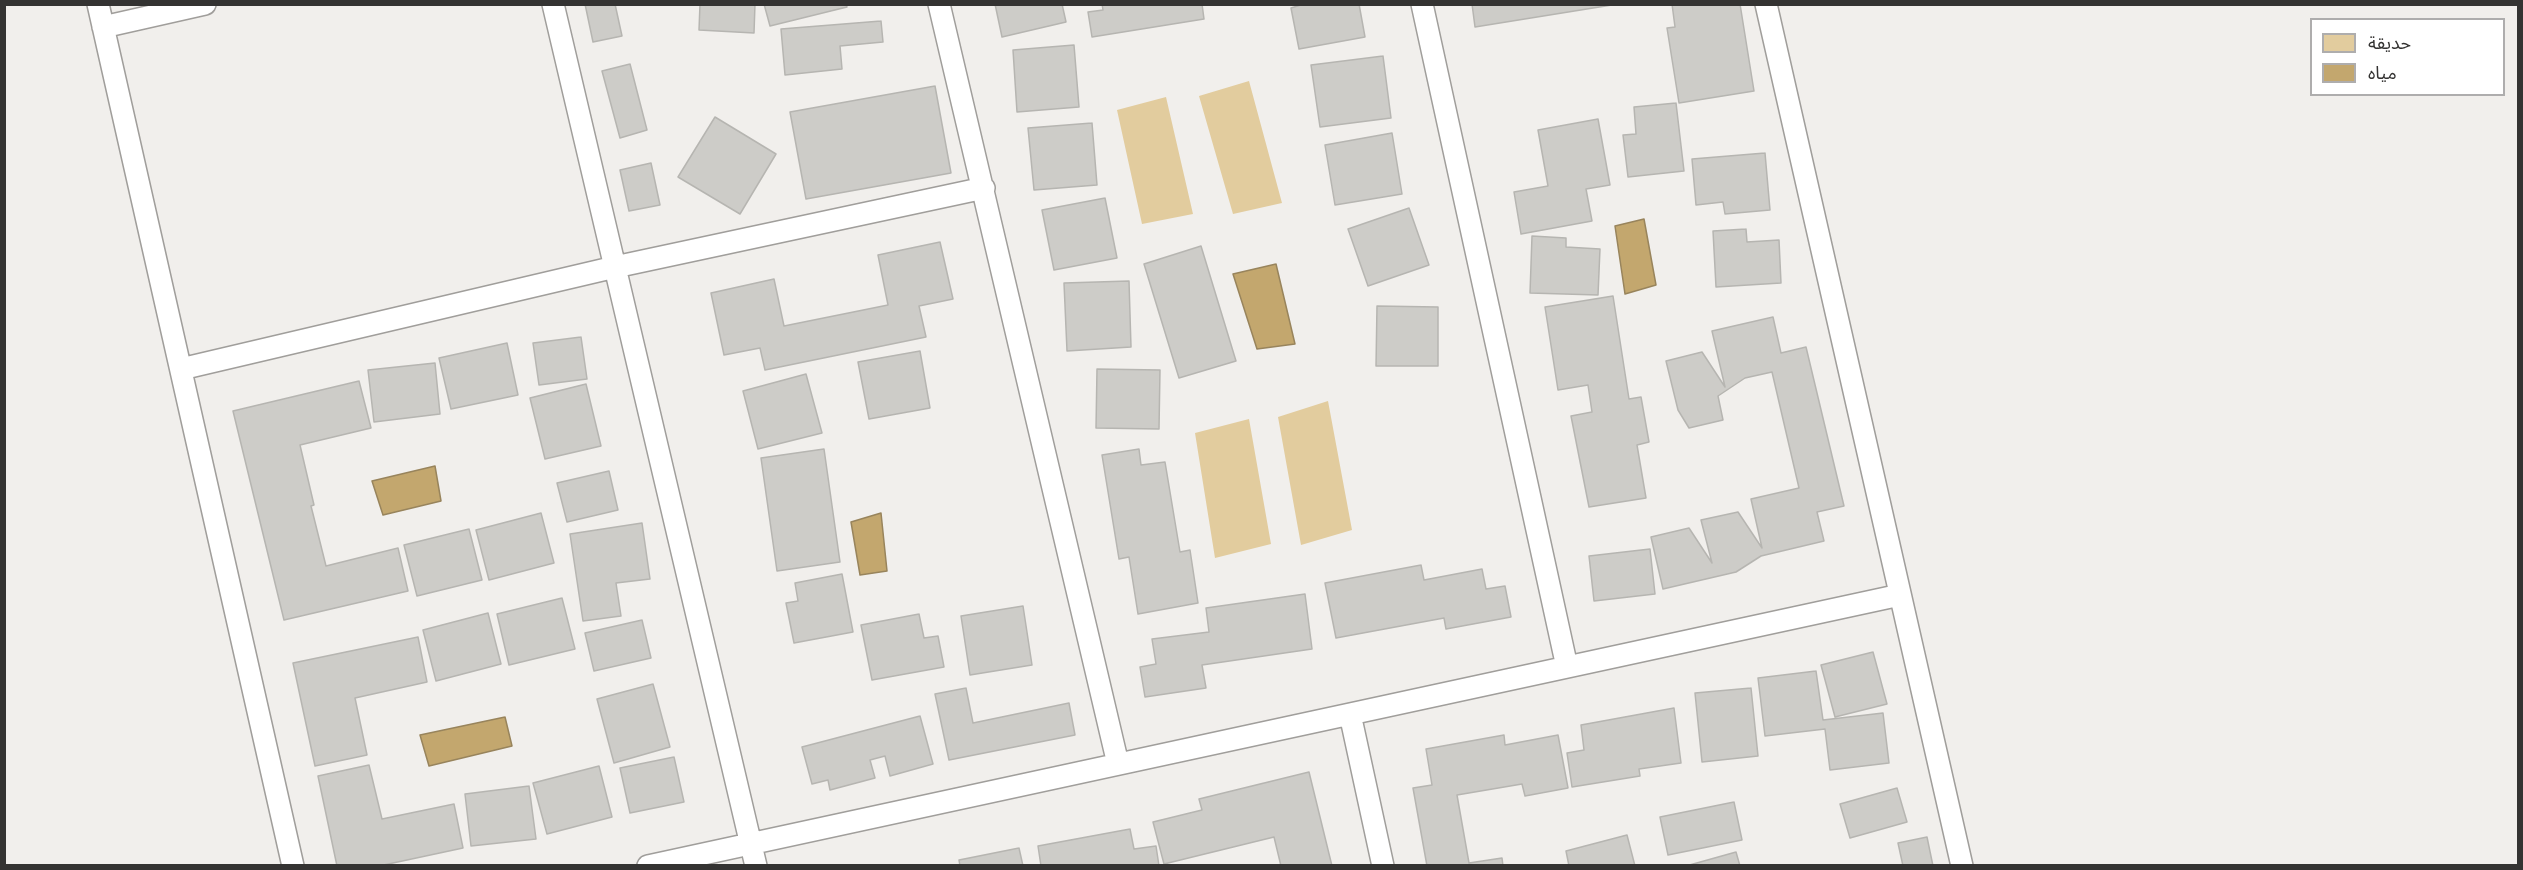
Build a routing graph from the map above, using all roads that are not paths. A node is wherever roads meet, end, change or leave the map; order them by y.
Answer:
1 (98, 4) edge
2 (205, 4) edge
3 (553, 4) edge
4 (939, 4) edge
5 (1422, 4) edge
6 (1766, 4) edge
7 (103, 27) junction
8 (984, 188) junction
9 (615, 267) junction
10 (180, 369) junction
11 (1900, 596) junction
12 (1567, 667) junction
13 (1350, 714) junction
14 (1118, 764) junction
15 (750, 843) junction
16 (293, 866) edge
17 (648, 866) edge
18 (756, 866) edge
19 (1383, 866) edge
20 (1962, 866) edge

1 - 7 lane
2 - 7 lane
3 - 9 lane
4 - 8 lane
5 - 12 lane
6 - 11 lane
7 - 10 lane
8 - 9 lane
8 - 14 lane
9 - 10 lane
9 - 15 lane
10 - 16 lane
11 - 12 lane
11 - 20 lane
12 - 13 lane
13 - 14 lane
13 - 19 lane
14 - 15 lane
15 - 17 lane
15 - 18 lane

